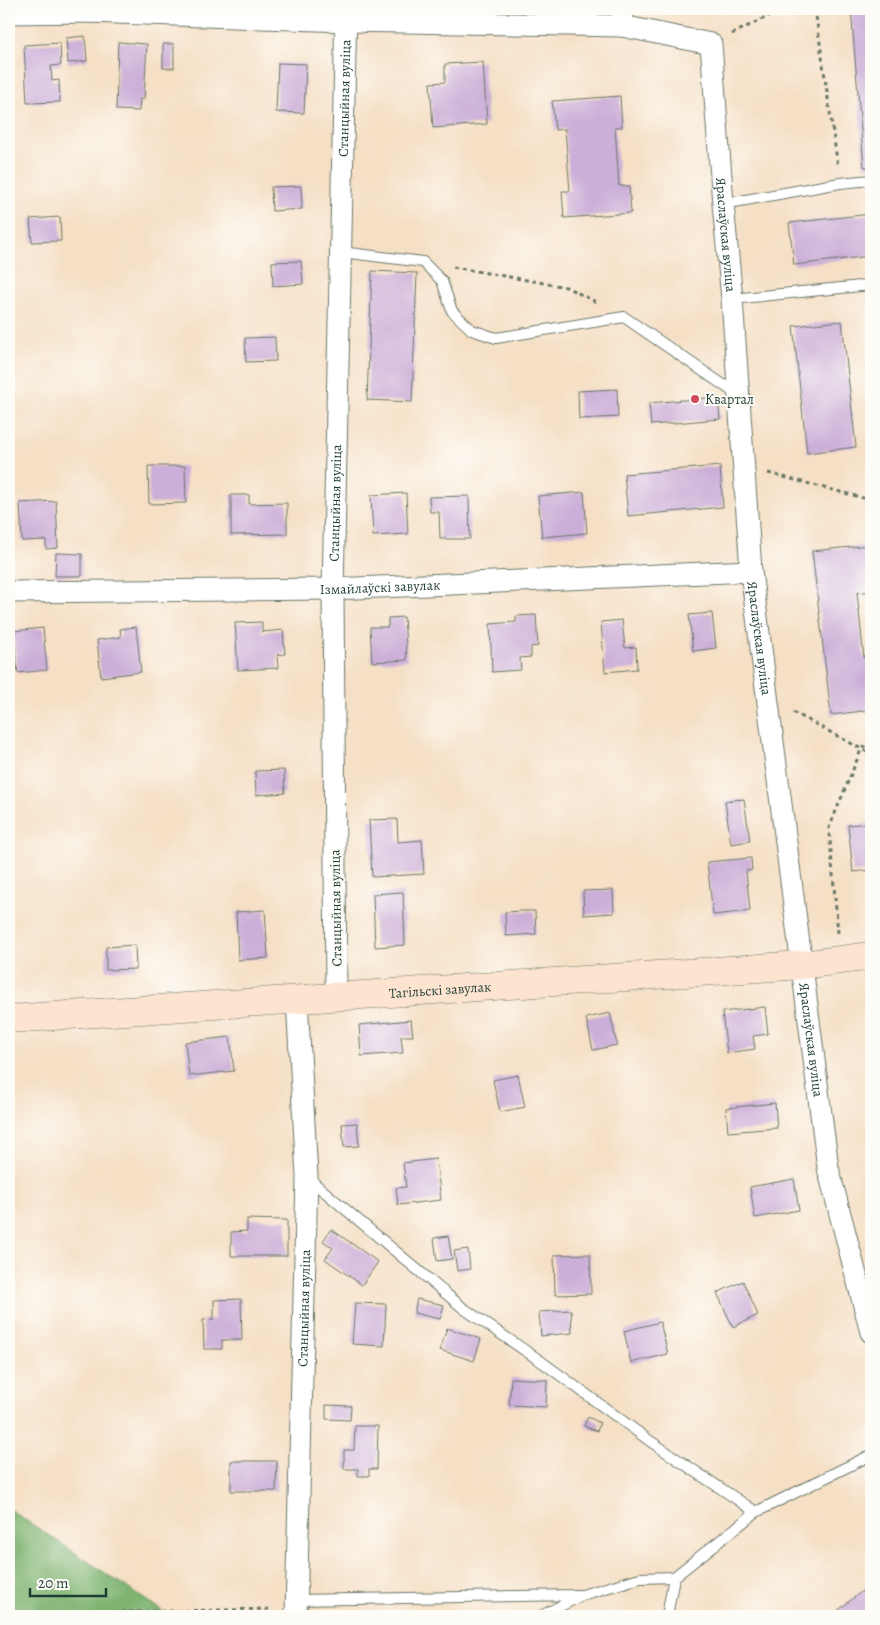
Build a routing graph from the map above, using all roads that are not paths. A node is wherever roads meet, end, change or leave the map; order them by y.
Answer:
1 (87, 10) edge
2 (9, 14) edge
3 (346, 15) edge
4 (622, 17) edge
5 (871, 180) edge
6 (723, 204) junction
7 (341, 252) junction
8 (871, 285) edge
9 (732, 298) junction
10 (738, 395) junction
11 (751, 571) junction
12 (333, 589) junction
13 (9, 592) edge
14 (871, 956) edge
15 (802, 965) junction
16 (336, 997) junction
17 (296, 1000) junction
18 (9, 1019) edge
19 (307, 1176) junction
20 (871, 1332) edge
21 (871, 1455) edge
22 (756, 1512) junction
23 (674, 1577) junction
24 (582, 1595) junction
25 (296, 1608) edge
26 (541, 1616) edge
27 (667, 1616) edge

1 - 2 street
1 - 3 street
3 - 4 street
3 - 7 street, Станцыйная вуліца
4 - 6 street, Яраслаўская вуліца
5 - 6 lane
6 - 9 street, Яраслаўская вуліца
7 - 10 lane
7 - 12 street, Станцыйная вуліца
8 - 9 lane
9 - 10 street, Яраслаўская вуліца
10 - 11 street, Яраслаўская вуліца
11 - 12 street, Ізмайлаўскі завулак
11 - 15 street, Яраслаўская вуліца
12 - 13 street, Ізмайлаўскі завулак
12 - 16 street, Станцыйная вуліца
14 - 15 main road, Тагільскі завулак
15 - 16 main road, Тагільскі завулак
15 - 20 street, Яраслаўская вуліца
16 - 17 main road, Тагільскі завулак
17 - 18 main road, Тагільскі завулак
17 - 19 street, Станцыйная вуліца
19 - 22 lane
19 - 25 street, Станцыйная вуліца
21 - 22 lane
22 - 23 lane
23 - 24 lane
23 - 27 lane
24 - 25 lane
24 - 26 lane

